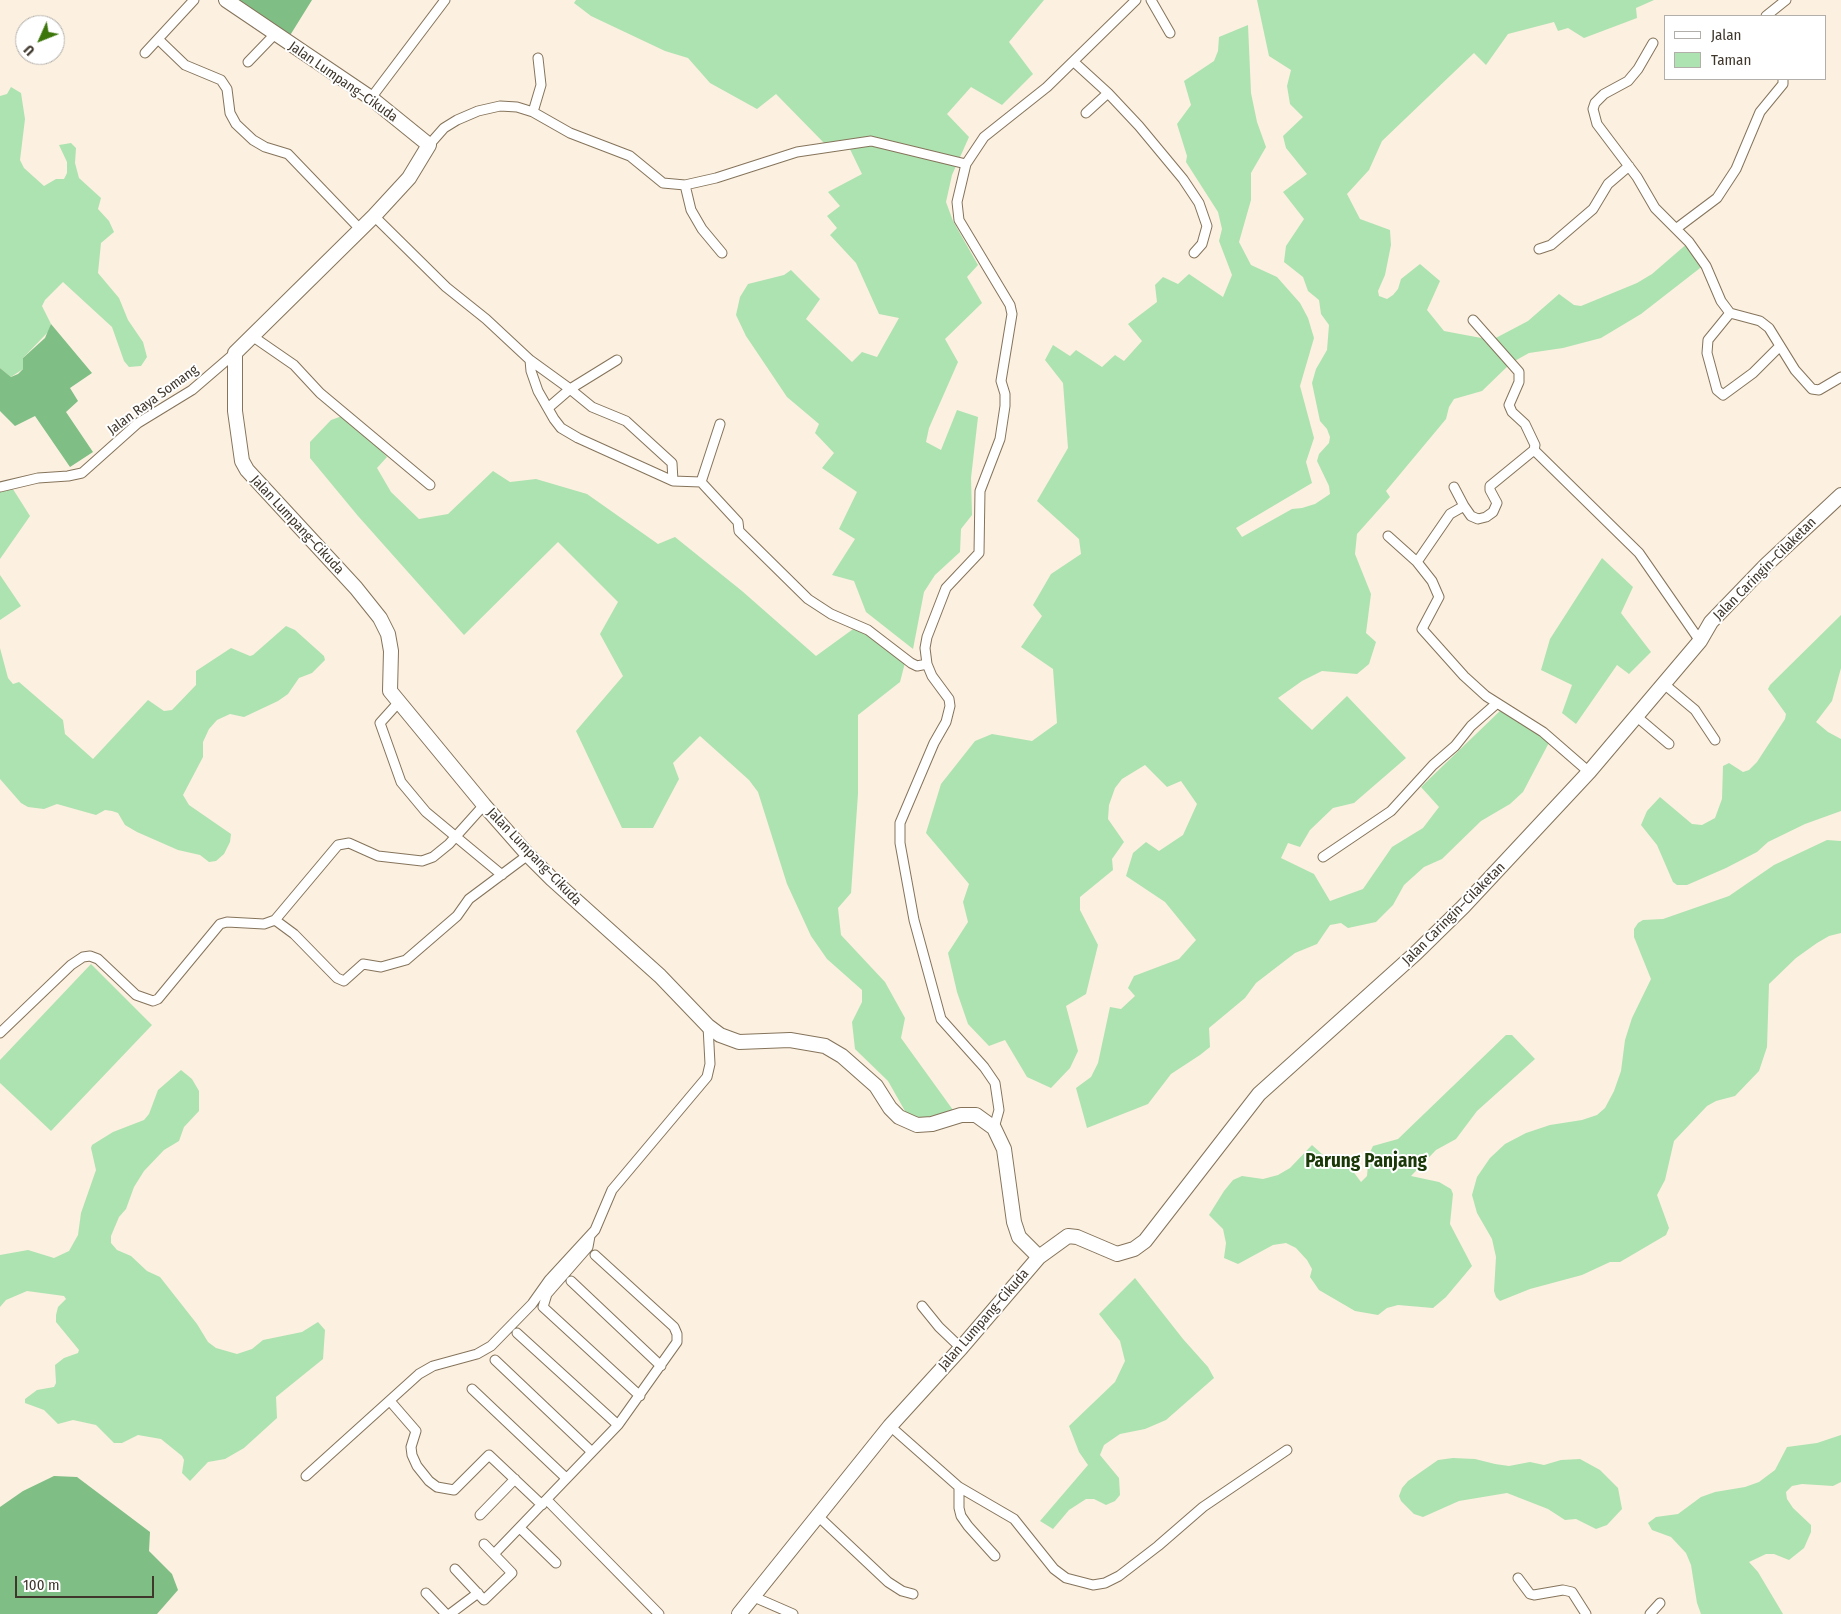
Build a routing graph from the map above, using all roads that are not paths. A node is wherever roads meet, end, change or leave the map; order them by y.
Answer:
1 (194, 0) edge
2 (226, 0) edge
3 (445, 0) edge
4 (1136, 0) edge
5 (1152, 0) edge
6 (1786, 0) edge
7 (1767, 15) edge
8 (1170, 33) dead end
9 (274, 34) junction
10 (158, 39) junction
11 (1653, 43) dead end
12 (144, 53) dead end
13 (538, 58) dead end
14 (248, 62) dead end
15 (1074, 62) junction
16 (1783, 80) edge
17 (1108, 93) junction
18 (371, 98) junction
19 (533, 112) junction
20 (1086, 113) dead end
21 (429, 145) junction
22 (966, 164) junction
23 (1629, 166) junction
24 (685, 185) junction
25 (374, 216) junction
26 (1677, 228) junction
27 (360, 229) junction
28 (1539, 249) dead end
29 (722, 253) dead end
30 (1194, 253) dead end
31 (1730, 312) junction
32 (1473, 320) dead end
33 (252, 336) junction
34 (1780, 346) junction
35 (235, 353) junction
36 (530, 360) junction
37 (617, 360) dead end
38 (1841, 377) edge
39 (570, 389) junction
40 (548, 408) junction
41 (720, 424) dead end
42 (1534, 450) junction
43 (673, 481) junction
44 (701, 482) junction
45 (430, 484) dead end
46 (0, 487) edge
47 (1454, 487) dead end
48 (1841, 495) edge
49 (1464, 506) junction
50 (1388, 536) dead end
51 (1417, 562) junction
52 (1700, 641) junction
53 (927, 664) junction
54 (1664, 684) junction
55 (398, 702) junction
56 (1496, 704) junction
57 (1636, 716) junction
58 (1715, 740) dead end
59 (1669, 744) dead end
60 (1589, 772) junction
61 (484, 806) junction
62 (455, 836) junction
63 (528, 855) junction
64 (1323, 857) dead end
65 (502, 875) junction
66 (275, 920) junction
67 (708, 1026) junction
68 (0, 1033) edge
69 (994, 1128) junction
70 (590, 1236) junction
71 (595, 1255) dead end
72 (1038, 1257) junction
73 (571, 1282) dead end
74 (922, 1306) dead end
75 (517, 1333) dead end
76 (961, 1348) junction
77 (495, 1360) dead end
78 (661, 1366) junction
79 (472, 1389) dead end
80 (640, 1396) junction
81 (390, 1401) junction
82 (618, 1425) junction
83 (890, 1426) junction
84 (1287, 1450) dead end
85 (592, 1452) junction
86 (306, 1476) dead end
87 (566, 1478) junction
88 (515, 1480) junction
89 (959, 1487) junction
90 (545, 1503) junction
91 (480, 1515) dead end
92 (819, 1517) junction
93 (520, 1528) junction
94 (484, 1544) dead end
95 (494, 1554) junction
96 (995, 1556) dead end
97 (556, 1563) dead end
98 (455, 1569) dead end
99 (1518, 1578) dead end
100 (426, 1593) dead end
101 (478, 1593) junction
102 (912, 1594) dead end
103 (754, 1597) junction
104 (1660, 1603) dead end
105 (448, 1614) edge
106 (659, 1614) edge
107 (739, 1614) edge
108 (793, 1614) edge
109 (1586, 1614) edge
110 (1650, 1614) edge

1 - 10 street
2 - 9 street, Jalan Lumpang–Cikuda
3 - 18 street
4 - 15 street
5 - 8 street
6 - 7 street
9 - 14 street
9 - 18 street, Jalan Lumpang–Cikuda
10 - 12 street
10 - 27 street
11 - 23 street
13 - 19 street
15 - 17 street
15 - 22 street
16 - 26 street
17 - 20 street
17 - 30 street
18 - 21 street, Jalan Lumpang–Cikuda
19 - 21 street
19 - 24 street
21 - 25 street
22 - 24 street
22 - 53 street
23 - 26 street
23 - 28 street
24 - 29 street
25 - 27 street
25 - 36 street
26 - 31 street
27 - 33 street
31 - 34 street
31 - 34 street
32 - 42 street
33 - 35 street
33 - 45 street
34 - 38 street
35 - 46 street, Jalan Raya Somang
35 - 55 street, Jalan Lumpang–Cikuda
36 - 39 street
36 - 40 street
37 - 39 street
39 - 40 street
39 - 43 street
40 - 43 street
41 - 44 street
42 - 49 street
42 - 52 street
43 - 44 street
44 - 53 street
47 - 49 street
48 - 52 street, Jalan Caringin–Cilaketan
49 - 51 street
50 - 51 street
51 - 56 street
52 - 54 street, Jalan Caringin–Cilaketan
53 - 69 street
54 - 57 street, Jalan Caringin–Cilaketan
54 - 58 street
55 - 61 street, Jalan Lumpang–Cikuda
55 - 62 street
56 - 60 street
56 - 64 street
57 - 59 street
57 - 60 street, Jalan Caringin–Cilaketan
60 - 72 street, Jalan Caringin–Cilaketan
61 - 62 street
61 - 63 street, Jalan Lumpang–Cikuda
62 - 65 street
62 - 66 street
63 - 65 street
63 - 67 street, Jalan Lumpang–Cikuda
65 - 66 street
66 - 68 street
67 - 69 street, Jalan Lumpang–Cikuda
67 - 70 street
69 - 72 street, Jalan Lumpang–Cikuda
70 - 80 street
70 - 81 street
71 - 78 street
72 - 76 street, Jalan Lumpang–Cikuda
73 - 78 street
74 - 76 street
75 - 82 street
76 - 83 street, Jalan Lumpang–Cikuda
77 - 85 street
78 - 80 street
79 - 87 street
80 - 82 street
81 - 86 street
81 - 88 street
82 - 85 street
83 - 89 street
83 - 92 street, Jalan Lumpang–Cikuda
84 - 89 street
85 - 87 street
87 - 90 street
88 - 90 street
88 - 91 street
89 - 96 street
90 - 93 street
90 - 106 street
92 - 102 street
92 - 103 street, Jalan Lumpang–Cikuda
93 - 95 street
93 - 97 street
94 - 95 street
95 - 101 street
98 - 101 street
99 - 109 street
100 - 105 street
101 - 105 street
103 - 107 street, Jalan Lumpang–Cikuda
103 - 108 street
104 - 110 street

